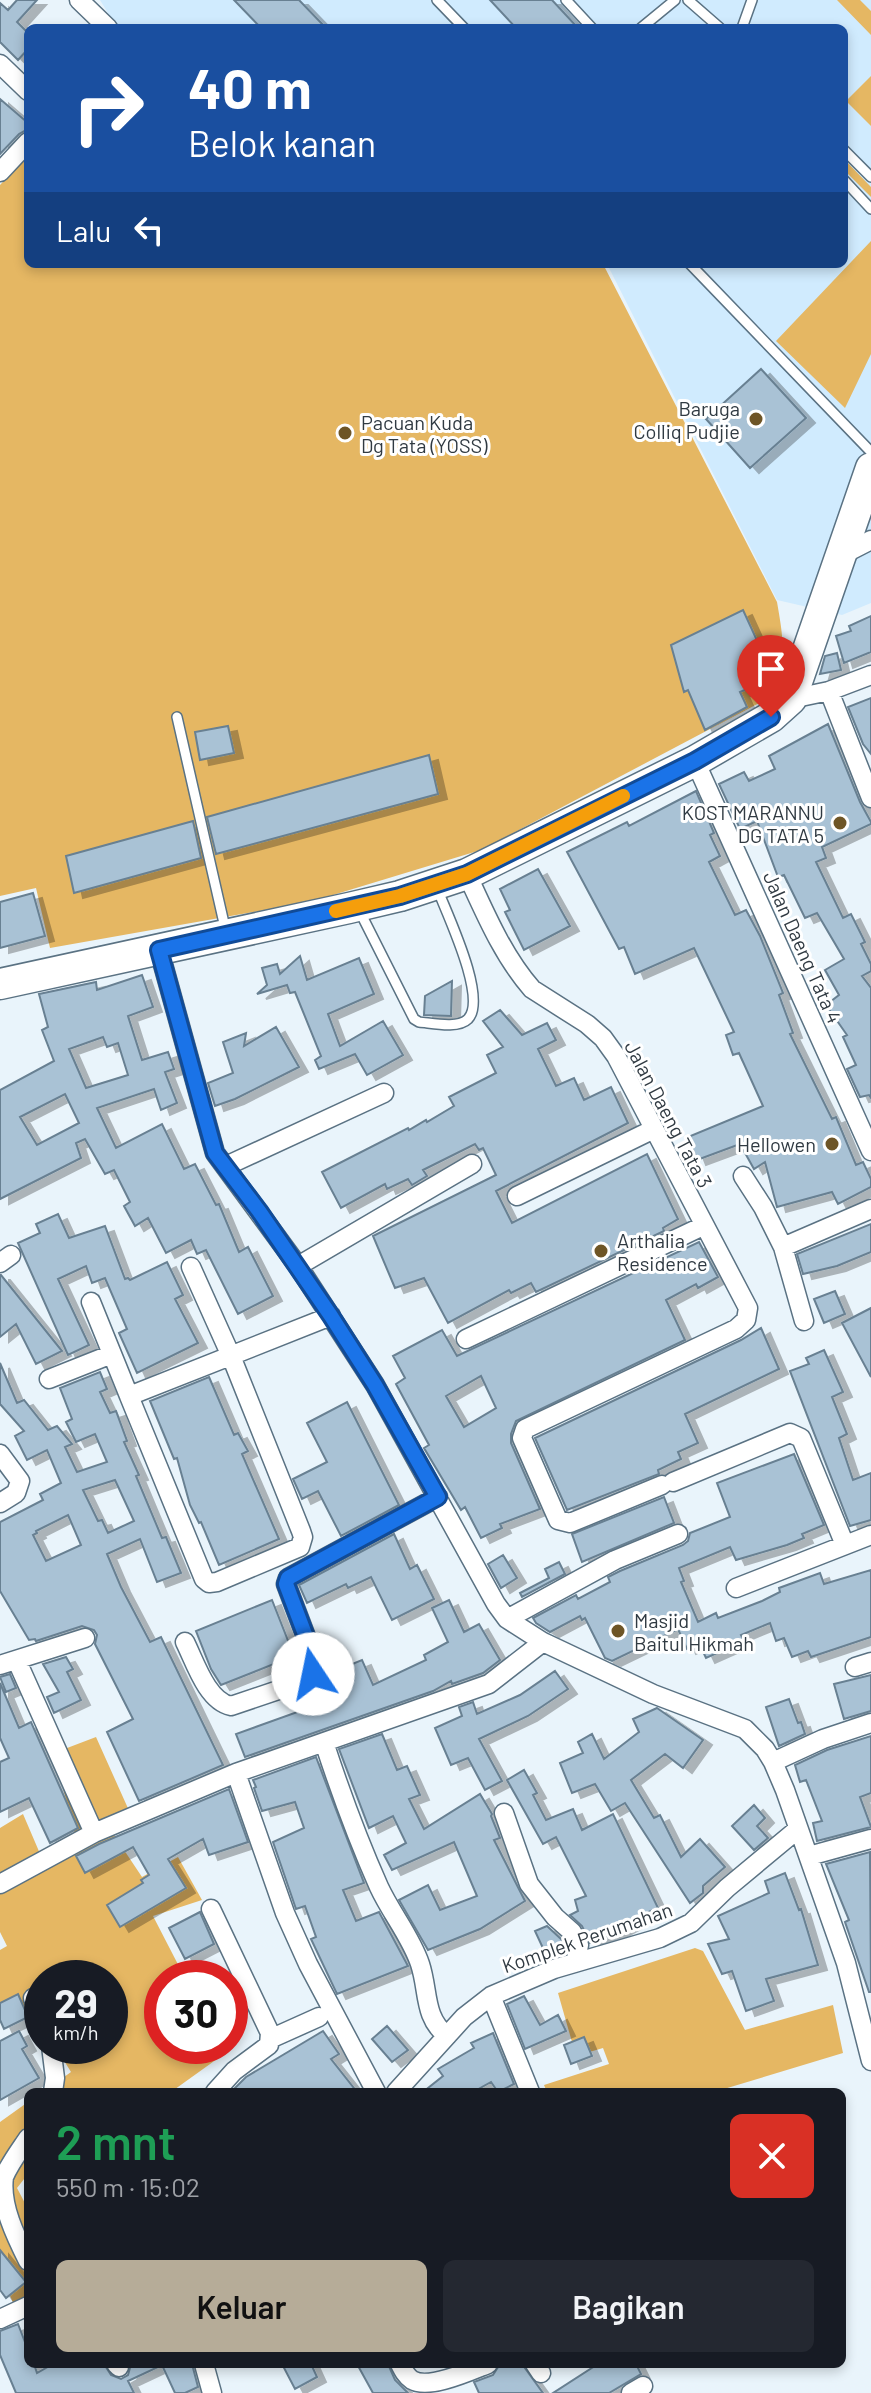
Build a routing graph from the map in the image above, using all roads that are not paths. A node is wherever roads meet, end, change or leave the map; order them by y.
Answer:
1 (79, 0) edge
2 (437, 0) edge
3 (566, 0) edge
4 (675, 0) edge
5 (688, 0) edge
6 (752, 0) edge
7 (104, 24) edge
8 (460, 24) edge
9 (588, 24) edge
10 (646, 24) edge
11 (715, 24) edge
12 (743, 24) edge
13 (0, 64) edge
14 (24, 87) edge
15 (24, 146) edge
16 (848, 154) edge
17 (0, 172) edge
18 (871, 177) edge
19 (848, 184) edge
20 (871, 209) edge
21 (694, 268) edge
22 (871, 452) edge
23 (871, 468) edge
24 (871, 540) edge
25 (840, 556) junction
26 (871, 675) edge
27 (829, 691) junction
28 (791, 699) junction
29 (177, 717) dead end
30 (695, 761) junction
31 (871, 798) edge
32 (467, 874) junction
33 (435, 885) junction
34 (357, 907) junction
35 (227, 935) junction
36 (159, 950) junction
37 (0, 984) edge
38 (384, 1093) dead end
39 (654, 1129) junction
40 (871, 1151) edge
41 (472, 1164) dead end
42 (226, 1166) junction
43 (743, 1176) dead end
44 (517, 1196) dead end
45 (871, 1209) edge
46 (703, 1226) junction
47 (783, 1247) junction
48 (298, 1266) junction
49 (191, 1267) dead end
50 (91, 1302) dead end
51 (331, 1316) junction
52 (804, 1321) dead end
53 (466, 1339) dead end
54 (112, 1354) junction
55 (231, 1356) junction
56 (49, 1379) dead end
57 (129, 1396) junction
58 (0, 1454) edge
59 (438, 1497) junction
60 (0, 1503) edge
61 (678, 1534) dead end
62 (871, 1535) edge
63 (845, 1545) junction
64 (736, 1588) dead end
65 (507, 1619) junction
66 (85, 1638) dead end
67 (185, 1642) dead end
68 (543, 1642) junction
69 (8, 1663) edge
70 (871, 1723) edge
71 (324, 1742) junction
72 (773, 1762) junction
73 (236, 1773) junction
74 (504, 1813) dead end
75 (798, 1829) junction
76 (94, 1833) junction
77 (871, 1839) edge
78 (809, 1856) junction
79 (0, 1884) edge
80 (211, 1909) dead end
81 (575, 1963) junction
82 (491, 1996) junction
83 (319, 2017) dead end
84 (447, 2036) junction
85 (270, 2039) junction
86 (871, 2061) edge
87 (53, 2064) edge
88 (54, 2088) edge
89 (219, 2088) edge
90 (374, 2088) edge
91 (400, 2088) edge
92 (528, 2088) edge
93 (24, 2144) edge
94 (24, 2253) edge
95 (24, 2308) edge
96 (0, 2319) edge
97 (205, 2368) edge
98 (402, 2368) edge
99 (478, 2368) edge
100 (212, 2393) edge

1 - 7 street
2 - 8 lane
3 - 9 lane
4 - 10 lane
5 - 11 lane
6 - 12 lane
13 - 14 street
15 - 17 street
16 - 18 lane
19 - 20 lane
21 - 22 lane
23 - 25 main road
24 - 25 street
25 - 28 main road
26 - 27 street
27 - 28 street
27 - 31 street
28 - 30 main road
29 - 35 lane
30 - 32 main road
30 - 40 street, Jalan Daeng Tata 4
32 - 33 main road
32 - 39 street, Jalan Daeng Tata 3
33 - 34 main road
33 - 34 lane
34 - 35 main road
35 - 36 main road
36 - 37 main road
36 - 42 street
38 - 42 street
39 - 44 street
39 - 46 street, Jalan Daeng Tata 3
41 - 48 street
42 - 48 street
43 - 47 street
45 - 47 street
46 - 53 street
46 - 63 street, Jalan Daeng Tata 3
47 - 52 street
48 - 51 street
49 - 55 street
50 - 54 street
51 - 55 street
51 - 59 street
54 - 56 street
54 - 57 street
55 - 57 street
55 - 57 street
58 - 60 street
59 - 65 street
59 - 67 street
61 - 65 street
62 - 63 street
63 - 64 street
65 - 68 street
66 - 69 street
68 - 71 street
68 - 72 street
69 - 76 street
70 - 72 street
71 - 73 street
71 - 84 street
72 - 75 street
73 - 76 street
73 - 90 street
74 - 81 street
75 - 78 street
75 - 81 street, Komplek Perumahan
76 - 79 street
77 - 78 street
78 - 86 street
80 - 85 street
81 - 82 street, Komplek Perumahan
82 - 84 street, Komplek Perumahan
82 - 92 street
83 - 85 street
84 - 91 street, Komplek Perumahan
85 - 89 street
87 - 88 street
93 - 94 street
95 - 96 street
97 - 100 street
98 - 99 street

